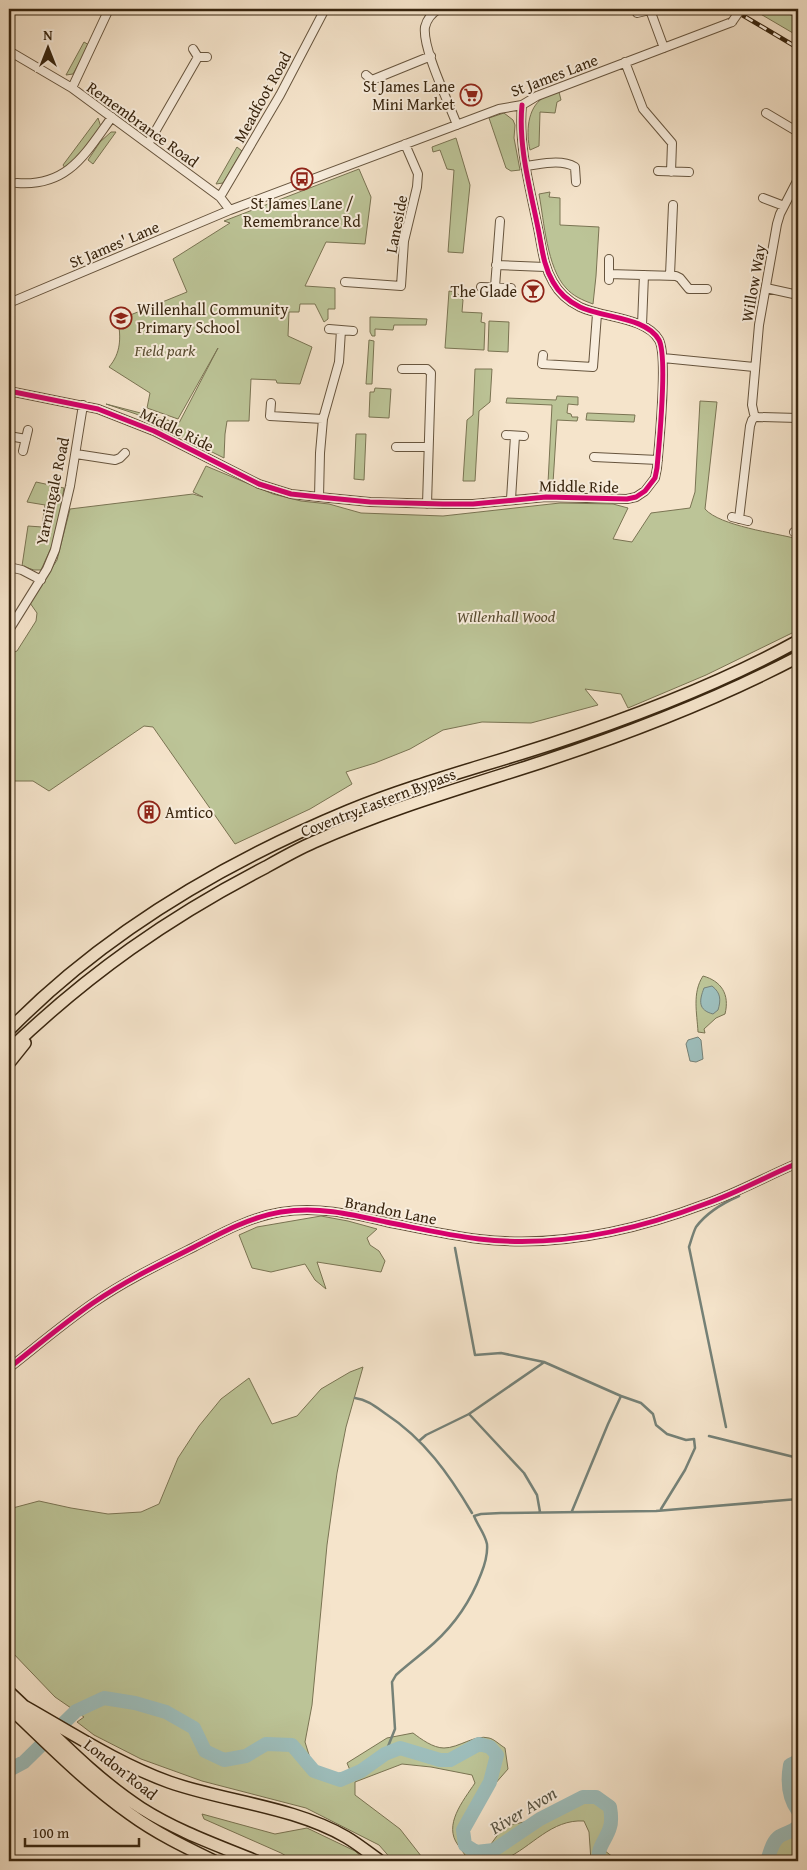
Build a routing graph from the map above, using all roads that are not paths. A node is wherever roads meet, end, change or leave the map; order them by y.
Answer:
1 (109, 9) edge
2 (325, 9) edge
3 (439, 9) edge
4 (635, 9) edge
5 (740, 9) edge
6 (664, 48) junction
7 (9, 51) edge
8 (207, 56) dead end
9 (431, 56) junction
10 (625, 62) junction
11 (370, 81) dead end
12 (72, 88) junction
13 (522, 104) junction
14 (766, 113) dead end
15 (112, 117) junction
16 (457, 125) junction
17 (798, 132) edge
18 (148, 144) junction
19 (405, 144) junction
20 (526, 166) junction
21 (658, 171) dead end
22 (671, 172) junction
23 (689, 172) dead end
24 (798, 179) edge
25 (576, 182) dead end
26 (17, 183) dead end
27 (220, 197) junction
28 (763, 198) dead end
29 (673, 205) dead end
30 (784, 206) junction
31 (230, 210) junction
32 (500, 221) dead end
33 (610, 259) dead end
34 (496, 265) junction
35 (545, 267) junction
36 (644, 275) junction
37 (670, 275) junction
38 (345, 282) dead end
39 (481, 286) dead end
40 (495, 287) junction
41 (511, 288) dead end
42 (766, 288) junction
43 (707, 289) dead end
44 (798, 295) edge
45 (9, 303) edge
46 (597, 314) junction
47 (642, 325) junction
48 (329, 329) dead end
49 (341, 330) junction
50 (353, 331) dead end
51 (543, 355) dead end
52 (663, 358) junction
53 (754, 367) junction
54 (402, 369) dead end
55 (9, 391) edge
56 (271, 403) dead end
57 (82, 405) junction
58 (756, 416) junction
59 (798, 418) edge
60 (323, 419) junction
61 (28, 430) dead end
62 (506, 435) dead end
63 (9, 436) edge
64 (515, 436) junction
65 (524, 436) dead end
66 (26, 438) junction
67 (396, 447) dead end
68 (428, 448) junction
69 (23, 451) dead end
70 (125, 453) dead end
71 (76, 454) junction
72 (594, 457) dead end
73 (658, 460) junction
74 (319, 498) junction
75 (511, 499) junction
76 (426, 504) junction
77 (748, 521) dead end
78 (9, 567) edge
79 (41, 580) junction
80 (9, 630) edge
81 (798, 641) edge
82 (798, 656) edge
83 (42, 997) junction
84 (56, 1008) junction
85 (9, 1024) edge
86 (9, 1030) edge
87 (9, 1050) edge
88 (9, 1063) edge
89 (798, 1163) edge
90 (9, 1368) edge
91 (9, 1692) edge
92 (9, 1707) edge
93 (33, 1718) junction
94 (70, 1757) junction
95 (214, 1861) edge
96 (256, 1861) edge
97 (380, 1861) edge

1 - 12 street
2 - 27 street, Meadfoot Road
3 - 9 street
4 - 6 street
5 - 6 street, St James Lane, bridge
6 - 10 street, St James Lane
7 - 12 street, Remembrance Road
8 - 18 street
9 - 11 street
9 - 16 street
10 - 13 street, St James Lane
10 - 22 street
12 - 15 street, Remembrance Road
13 - 16 street, St James Lane
13 - 20 street
14 - 17 street
15 - 18 street, Remembrance Road
15 - 26 street
16 - 19 street, St James Lane
18 - 27 street, Remembrance Road
19 - 31 street, St James Lane
19 - 38 street, Laneside
20 - 25 street
20 - 35 street
21 - 22 street
22 - 23 street
24 - 30 street, Willow Way
27 - 31 street, Remembrance Road
28 - 30 street
29 - 37 street
30 - 42 street, Willow Way
31 - 45 street, St James' Lane
32 - 34 street
33 - 36 street
34 - 35 street
34 - 40 street
35 - 46 street
36 - 37 street
36 - 47 street
37 - 43 street
39 - 40 street
40 - 41 street
42 - 44 street
42 - 53 street, Willow Way
46 - 47 street
46 - 51 street
47 - 52 street, Middle Ride
48 - 49 street
49 - 50 street
49 - 60 street
52 - 53 street
52 - 73 street, Middle Ride
53 - 58 street, Willow Way
54 - 68 street
55 - 57 street, Middle Ride
56 - 60 street
57 - 71 street, Yarningale Road
57 - 74 street, Middle Ride
58 - 59 street
58 - 77 street
60 - 74 street
61 - 66 street
62 - 64 street
63 - 66 street
64 - 65 street
64 - 75 street
66 - 69 street
67 - 68 street
68 - 76 street
70 - 71 street
71 - 79 street, Yarningale Road
72 - 73 street
73 - 75 street, Middle Ride
74 - 76 street, Middle Ride
75 - 76 street, Middle Ride
78 - 79 street
79 - 80 street, Yarningale Road
81 - 83 highway, Coventry Eastern Bypass
82 - 84 highway, Coventry Eastern Bypass
83 - 85 highway
83 - 86 highway, Coventry Eastern Bypass
84 - 87 highway, Coventry Eastern Bypass
84 - 88 highway
89 - 90 street, Brandon Lane
91 - 93 highway
92 - 93 highway, London Road
93 - 94 highway, London Road
93 - 97 highway
94 - 95 highway, London Road
94 - 96 highway, London Road

